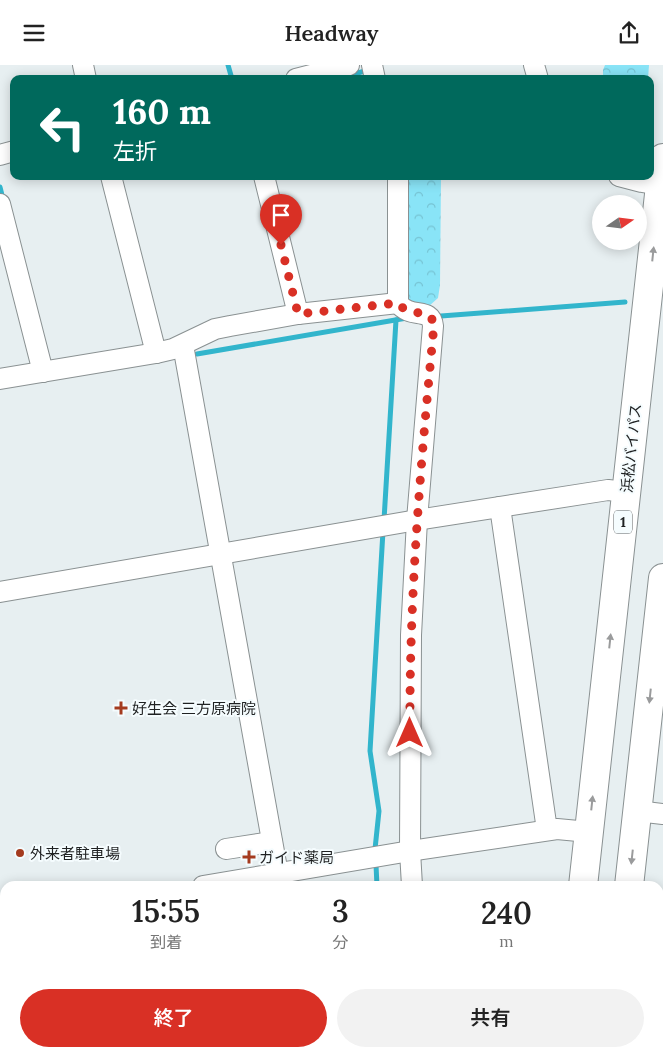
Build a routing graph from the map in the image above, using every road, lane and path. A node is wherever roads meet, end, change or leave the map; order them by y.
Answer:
1 (349, 65) edge
2 (311, 75) edge
3 (662, 171) edge
4 (112, 180) edge
5 (265, 180) edge
6 (398, 180) edge
7 (633, 180) edge
8 (647, 180) edge
9 (0, 204) edge
10 (663, 284) edge
11 (398, 303) junction
12 (298, 314) junction
13 (183, 345) junction
14 (156, 353) junction
15 (43, 372) junction
16 (0, 379) edge
17 (631, 452) junction
18 (626, 492) junction
19 (500, 507) junction
20 (417, 520) junction
21 (220, 554) junction
22 (663, 578) edge
23 (0, 592) edge
24 (661, 608) edge
25 (658, 667) edge
26 (650, 812) edge
27 (547, 830) junction
28 (589, 832) junction
29 (272, 841) junction
30 (226, 849) dead end
31 (410, 851) junction
32 (278, 873) junction
33 (232, 881) edge
34 (412, 881) edge
35 (584, 881) edge
36 (630, 881) edge

1 - 2 street
17 -> 3 highway, 浜松バイパス / 1
4 - 14 street
5 - 12 street
6 - 11 street
7 - 8 street
9 - 15 street
10 - 17 highway
11 - 12 street
11 - 20 street
12 - 13 street
13 - 14 street
13 - 21 street
14 - 15 street
15 - 16 street
17 - 18 highway, 浜松バイパス / 1
18 - 19 street
28 -> 18 highway, 浜松バイパス / 1
19 - 20 street
19 - 27 street
20 - 21 street
20 - 31 street
21 - 23 street
21 - 29 street
22 - 24 highway
24 - 25 highway
25 -> 26 highway
26 -> 36 highway
27 - 28 street
27 - 31 street
28 - 35 highway, 浜松バイパス / 1
29 - 30 street
29 - 32 street
31 - 32 street
31 - 34 street
32 - 33 street

